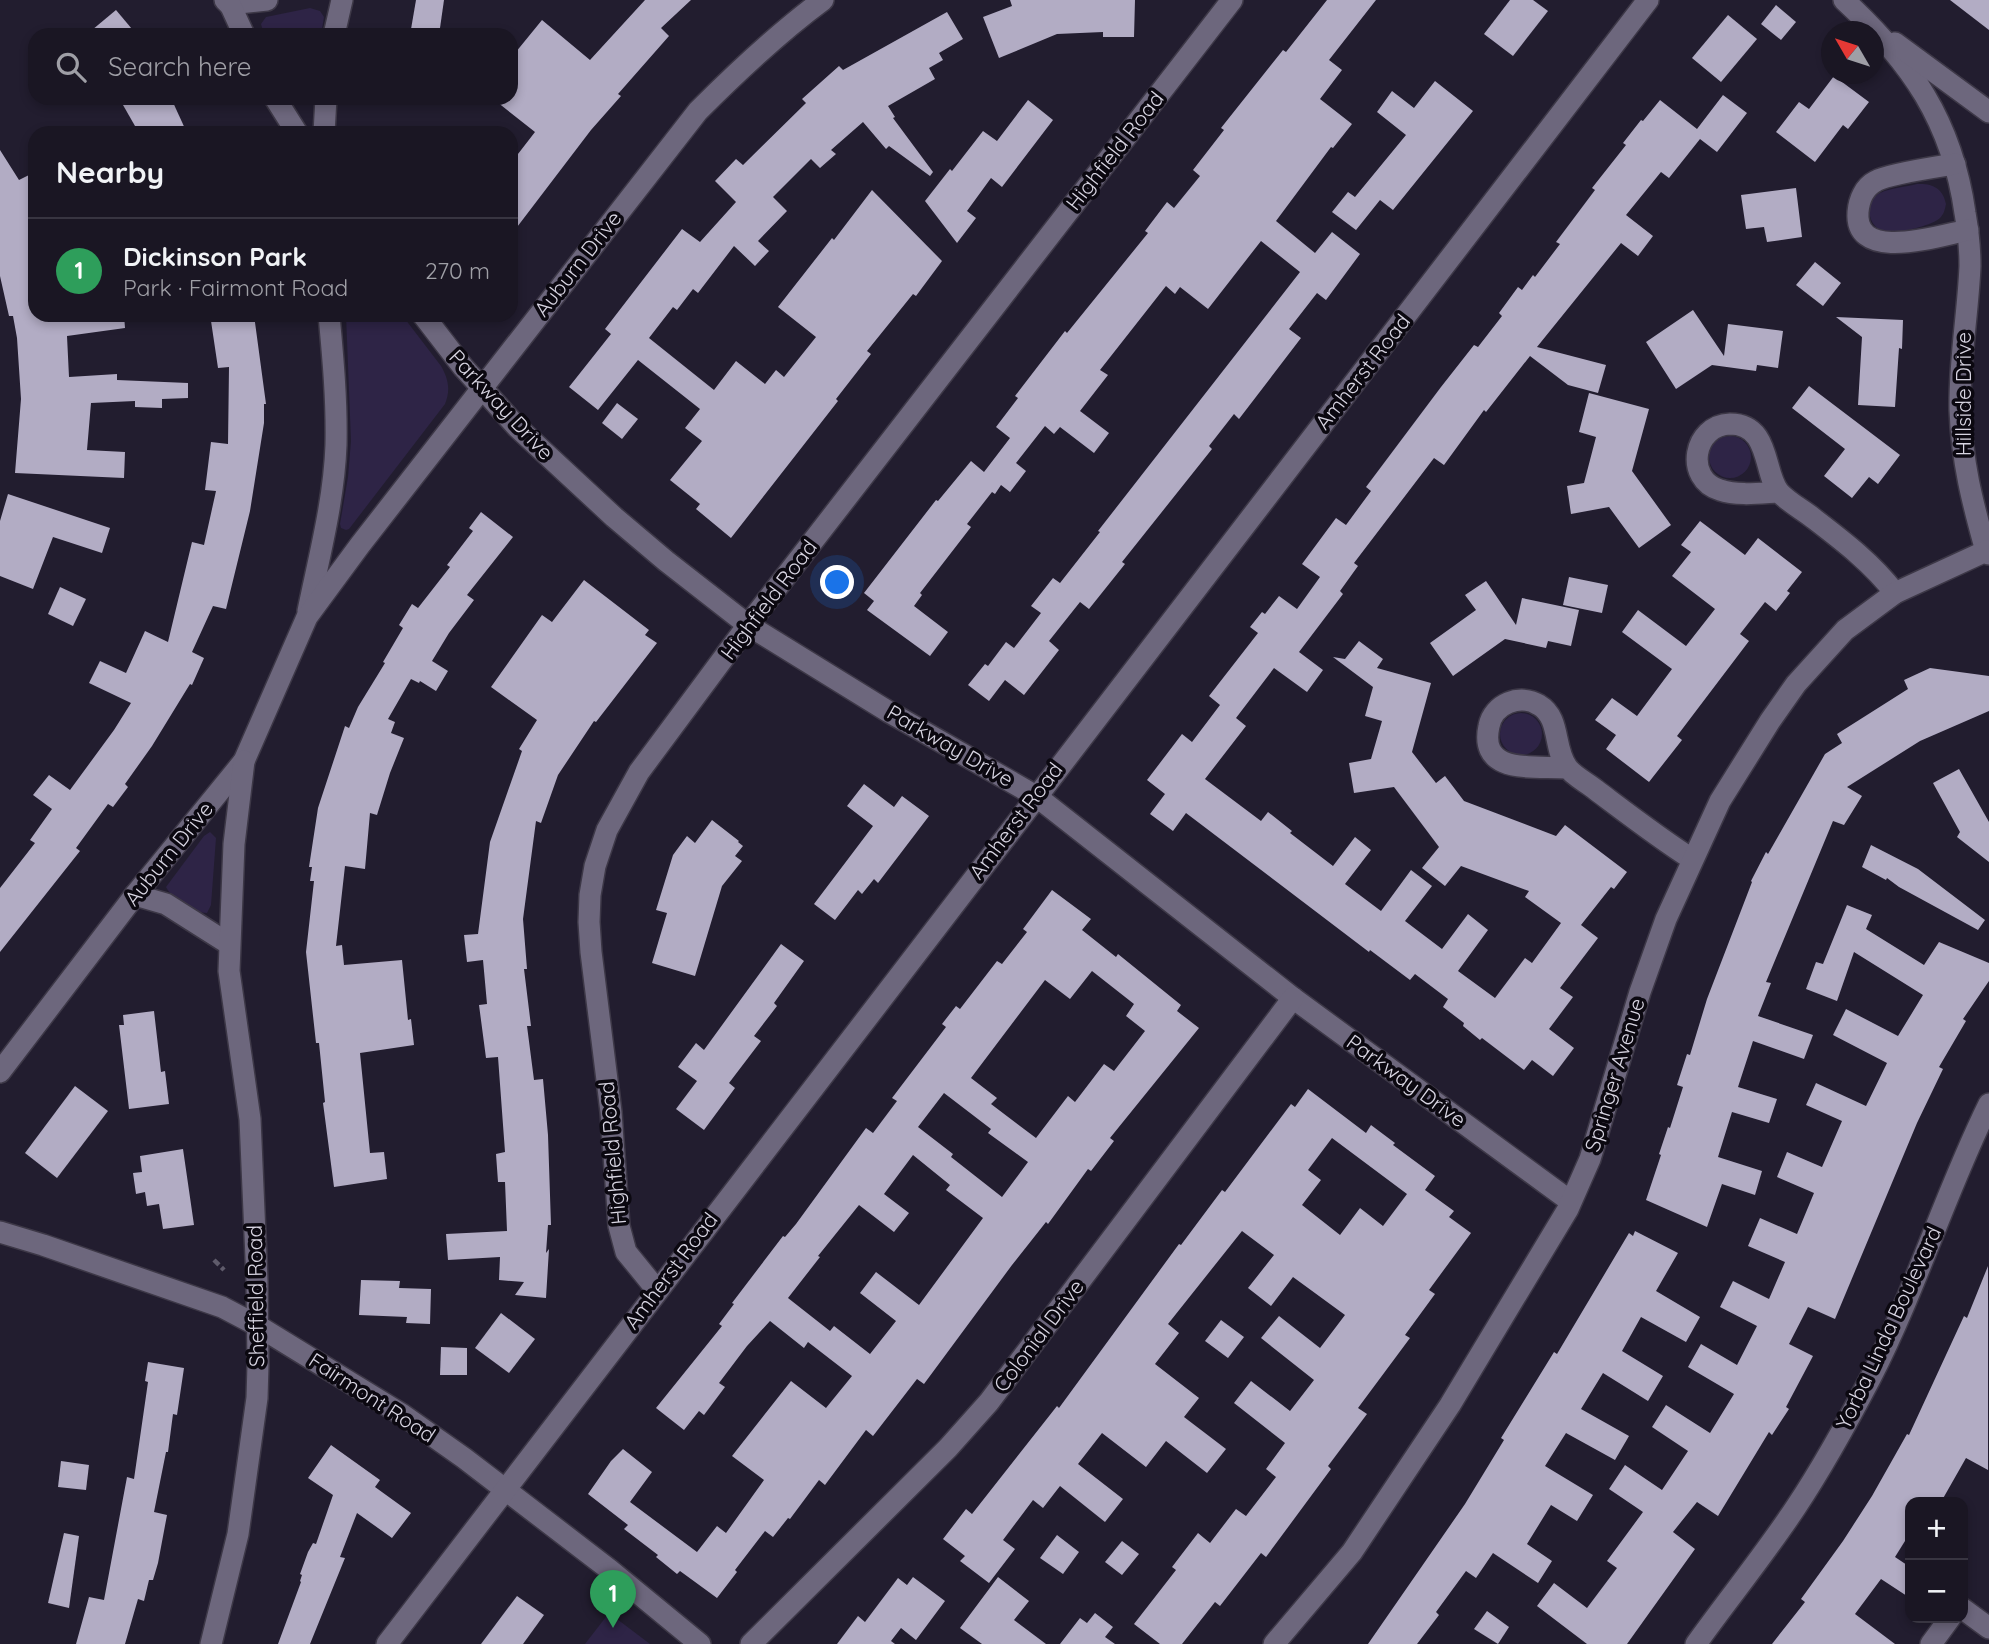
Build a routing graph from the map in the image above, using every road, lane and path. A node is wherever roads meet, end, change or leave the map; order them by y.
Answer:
1 (267, 0) edge
2 (342, 0) edge
3 (823, 0) edge
4 (1232, 0) edge
5 (1648, 0) edge
6 (1844, 0) edge
7 (228, 1) edge
8 (1866, 21) edge
9 (241, 28) edge
10 (336, 28) edge
11 (1884, 35) edge
12 (1884, 42) edge
13 (279, 105) edge
14 (326, 105) edge
15 (1989, 112) edge
16 (293, 126) edge
17 (324, 126) edge
18 (1955, 164) junction
19 (1968, 230) junction
20 (330, 322) edge
21 (429, 322) edge
22 (482, 387) junction
23 (1779, 492) dead end
24 (1987, 552) edge
25 (1895, 593) junction
26 (307, 618) junction
27 (748, 625) junction
28 (244, 761) junction
29 (1567, 768) dead end
30 (1036, 796) junction
31 (1692, 859) junction
32 (135, 895) junction
33 (229, 944) junction
34 (1293, 998) junction
35 (0, 1072) edge
36 (1989, 1104) edge
37 (1570, 1201) junction
38 (0, 1232) edge
39 (215, 1260) dead end
40 (224, 1270) dead end
41 (657, 1290) junction
42 (258, 1326) junction
43 (504, 1488) junction
44 (1968, 1613) edge
45 (1946, 1623) edge
46 (1989, 1628) edge
47 (211, 1644) edge
48 (387, 1644) edge
49 (700, 1644) edge
50 (751, 1644) edge
51 (1274, 1644) edge
52 (1696, 1644) edge
53 (1931, 1644) edge

1 - 7 street
2 - 10 street
3 - 22 street, Auburn Drive
4 - 27 street, Highfield Road
5 - 30 street, Amherst Road
6 - 8 street, Hillside Drive
7 - 9 street
11 - 15 street
12 - 18 street, Hillside Drive
13 - 16 street
14 - 17 street
18 - 19 street, Hillside Drive
18 - 19 street
19 - 24 street, Hillside Drive
20 - 26 street, Auburn Drive
21 - 22 street, Parkway Drive
22 - 26 street, Auburn Drive
22 - 27 street, Parkway Drive
23 - 25 street
24 - 25 street, Springer Avenue
25 - 31 street, Springer Avenue
26 - 28 street, Auburn Drive
27 - 30 street, Parkway Drive
27 - 41 street, Highfield Road
28 - 32 street, Auburn Drive
28 - 33 street, Sheffield Road
29 - 31 street
30 - 34 street, Parkway Drive
30 - 41 street, Amherst Road
31 - 37 street, Springer Avenue
32 - 33 street
32 - 35 street, Auburn Drive
33 - 42 street, Sheffield Road
34 - 37 street, Parkway Drive
34 - 50 street, Colonial Drive
36 - 52 street, Yorba Linda Boulevard
37 - 51 street, Springer Avenue
38 - 42 street, Fairmont Road
39 - 40 path
41 - 43 street, Amherst Road
42 - 43 street, Fairmont Road
42 - 47 street, Sheffield Road
43 - 48 street, Amherst Road
43 - 49 street, Fairmont Road
44 - 46 street
45 - 53 street

